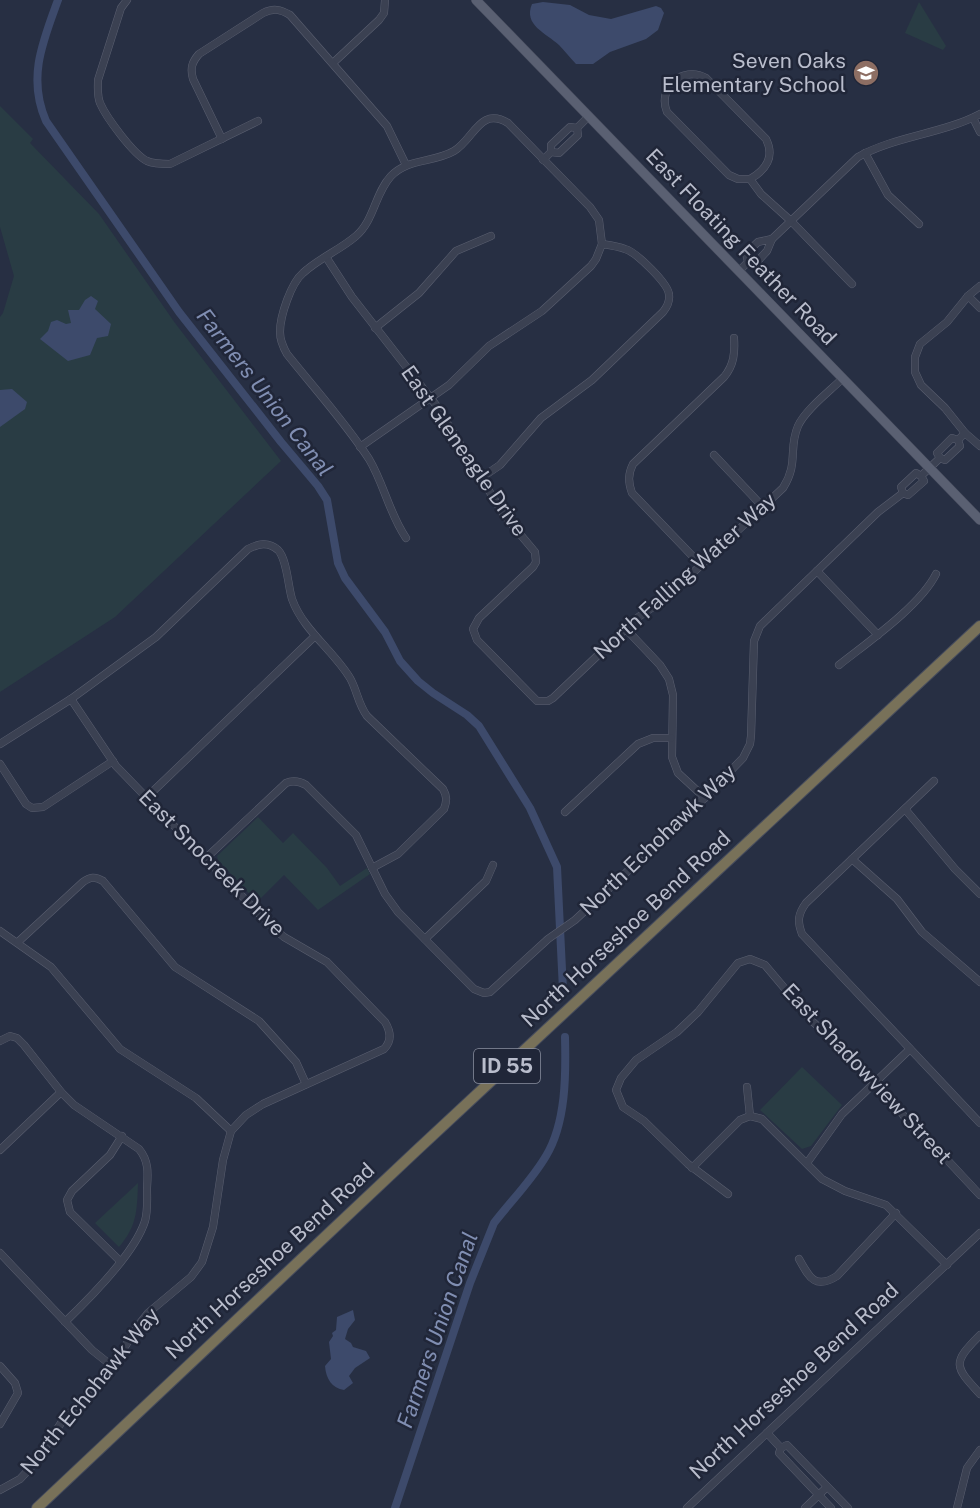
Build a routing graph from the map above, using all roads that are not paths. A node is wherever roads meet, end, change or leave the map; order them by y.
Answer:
1 (127, 0) edge
2 (476, 0) edge
3 (385, 3) edge
4 (333, 63) junction
5 (589, 116) junction
6 (976, 116) edge
7 (258, 120) dead end
8 (577, 128) junction
9 (980, 132) edge
10 (222, 139) junction
11 (551, 152) junction
12 (865, 153) junction
13 (543, 160) junction
14 (406, 165) junction
15 (750, 179) junction
16 (791, 221) junction
17 (919, 224) dead end
18 (491, 236) dead end
19 (772, 239) junction
20 (602, 244) junction
21 (326, 257) junction
22 (748, 262) junction
23 (739, 271) junction
24 (852, 284) dead end
25 (980, 286) edge
26 (968, 296) junction
27 (980, 308) edge
28 (375, 328) junction
29 (734, 338) dead end
30 (843, 378) junction
31 (432, 399) junction
32 (965, 433) junction
33 (958, 440) junction
34 (980, 446) edge
35 (360, 447) junction
36 (714, 455) dead end
37 (940, 458) junction
38 (930, 468) junction
39 (481, 477) junction
40 (763, 507) junction
41 (980, 520) edge
42 (406, 538) dead end
43 (701, 565) junction
44 (817, 571) junction
45 (936, 574) dead end
46 (980, 626) edge
47 (626, 628) junction
48 (878, 635) junction
49 (315, 636) junction
50 (839, 665) dead end
51 (71, 699) junction
52 (542, 702) joint
53 (671, 738) junction
54 (0, 744) edge
55 (113, 761) junction
56 (0, 764) edge
57 (934, 781) dead end
58 (147, 797) junction
59 (705, 798) junction
60 (905, 809) junction
61 (565, 812) dead end
62 (206, 858) junction
63 (852, 860) junction
64 (493, 865) dead end
65 (372, 868) junction
66 (980, 894) edge
67 (0, 931) edge
68 (425, 939) junction
69 (18, 942) junction
70 (980, 982) edge
71 (0, 1041) edge
72 (910, 1049) junction
73 (875, 1082) junction
74 (306, 1084) junction
75 (747, 1087) dead end
76 (61, 1092) junction
77 (750, 1116) junction
78 (980, 1123) edge
79 (231, 1131) junction
80 (122, 1136) junction
81 (0, 1149) edge
82 (807, 1163) junction
83 (692, 1168) junction
84 (728, 1194) dead end
85 (980, 1195) edge
86 (896, 1213) junction
87 (980, 1233) edge
88 (0, 1255) edge
89 (799, 1258) dead end
90 (120, 1261) junction
91 (947, 1265) junction
92 (65, 1322) junction
93 (980, 1335) edge
94 (0, 1366) edge
95 (112, 1366) junction
96 (980, 1394) edge
97 (0, 1424) edge
98 (767, 1433) junction
99 (781, 1448) junction
100 (980, 1450) edge
101 (827, 1487) junction
102 (0, 1490) edge
103 (818, 1495) junction
104 (37, 1508) edge
105 (687, 1508) edge
106 (805, 1508) edge
107 (831, 1508) edge
108 (848, 1508) edge
109 (957, 1508) edge

1 - 10 street
2 - 5 main road, East Floating Feather Road
3 - 4 street
4 - 10 street
4 - 14 street
5 - 8 street
5 - 23 main road, East Floating Feather Road
6 - 9 street
6 - 12 street
7 - 10 street
8 - 11 street
8 - 11 street
11 - 13 street
12 - 16 street
12 - 17 street
13 - 14 street
13 - 20 street
14 - 21 street
15 - 15 street
15 - 16 street
16 - 19 street
16 - 24 street
18 - 28 street
19 - 22 street
19 - 22 street
20 - 31 street
20 - 39 street
21 - 28 street, East Gleneagle Drive
21 - 35 street
22 - 23 street
23 - 30 main road, East Floating Feather Road
25 - 26 street
26 - 27 street
26 - 32 street
28 - 31 street, East Gleneagle Drive
29 - 43 street
30 - 38 main road, East Floating Feather Road
30 - 40 street, North Falling Water Way
31 - 35 street
31 - 39 street, East Gleneagle Drive
32 - 33 street
32 - 34 street
33 - 37 street
33 - 37 street
35 - 42 street
36 - 40 street
37 - 38 street, North Echohawk Way
38 - 41 main road, East Floating Feather Road
38 - 44 street, North Echohawk Way
39 - 52 street, East Gleneagle Drive
40 - 43 street, North Falling Water Way
43 - 47 street, North Falling Water Way
44 - 48 street
44 - 59 street, North Echohawk Way
45 - 48 street
46 - 104 highway, North Horseshoe Bend Road / ID 55
47 - 52 street, North Falling Water Way
47 - 53 street
48 - 50 street
49 - 51 street
49 - 58 street
49 - 65 street
51 - 54 street
51 - 55 street, East Snocreek Drive
53 - 59 street
53 - 61 street
55 - 56 street
55 - 58 street, East Snocreek Drive
57 - 60 street
58 - 62 street, East Snocreek Drive
59 - 68 street, North Echohawk Way
60 - 63 street
60 - 66 street
62 - 65 street
62 - 74 street, East Snocreek Drive
63 - 70 street
63 - 72 street
64 - 68 street
65 - 68 street
67 - 69 street
69 - 74 street
69 - 79 street
71 - 76 street
72 - 73 street
72 - 78 street
73 - 82 street
73 - 83 street, East Shadowview Street
73 - 85 street, East Shadowview Street
74 - 79 street
75 - 77 street
76 - 80 street
76 - 81 street
77 - 82 street
77 - 83 street
79 - 95 street, North Echohawk Way
80 - 90 street
80 - 90 street
82 - 86 street
83 - 84 street
86 - 89 street
86 - 91 street
87 - 91 street, North Horseshoe Bend Road
88 - 92 street
90 - 92 street
91 - 98 street, North Horseshoe Bend Road
92 - 95 street
93 - 96 street
94 - 97 street
95 - 102 street, North Echohawk Way
98 - 99 street
98 - 105 street, North Horseshoe Bend Road
99 - 101 street
99 - 103 street
100 - 109 street
101 - 103 street
101 - 108 street
103 - 106 street
103 - 107 street

